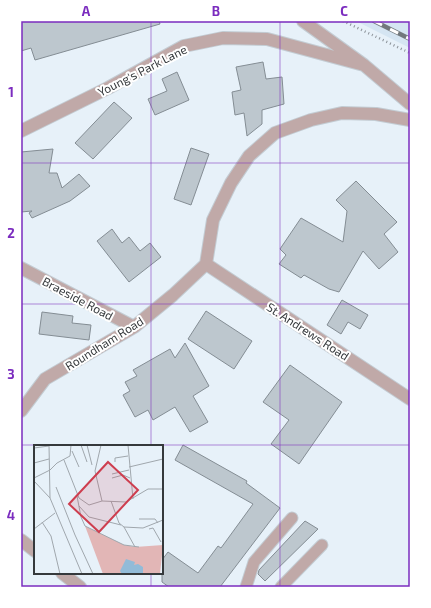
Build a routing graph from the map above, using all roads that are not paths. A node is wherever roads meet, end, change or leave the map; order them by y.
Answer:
1 (303, 21) edge
2 (364, 65) junction
3 (410, 104) edge
4 (410, 120) edge
5 (21, 131) edge
6 (206, 264) junction
7 (21, 268) edge
8 (134, 327) junction
9 (410, 399) edge
10 (21, 412) edge
11 (292, 518) dead end
12 (21, 540) edge
13 (322, 545) dead end
14 (34, 550) edge
15 (63, 574) edge
16 (80, 587) edge
17 (246, 587) edge
18 (281, 587) edge

1 - 2 street
2 - 3 street
2 - 5 street, Young's Park Lane
4 - 6 street
6 - 8 street, Roundham Road
6 - 9 street, St. Andrews Road
7 - 8 street, Braeside Road
8 - 10 street, Roundham Road
11 - 17 lane
12 - 14 street
13 - 18 lane
15 - 16 street

